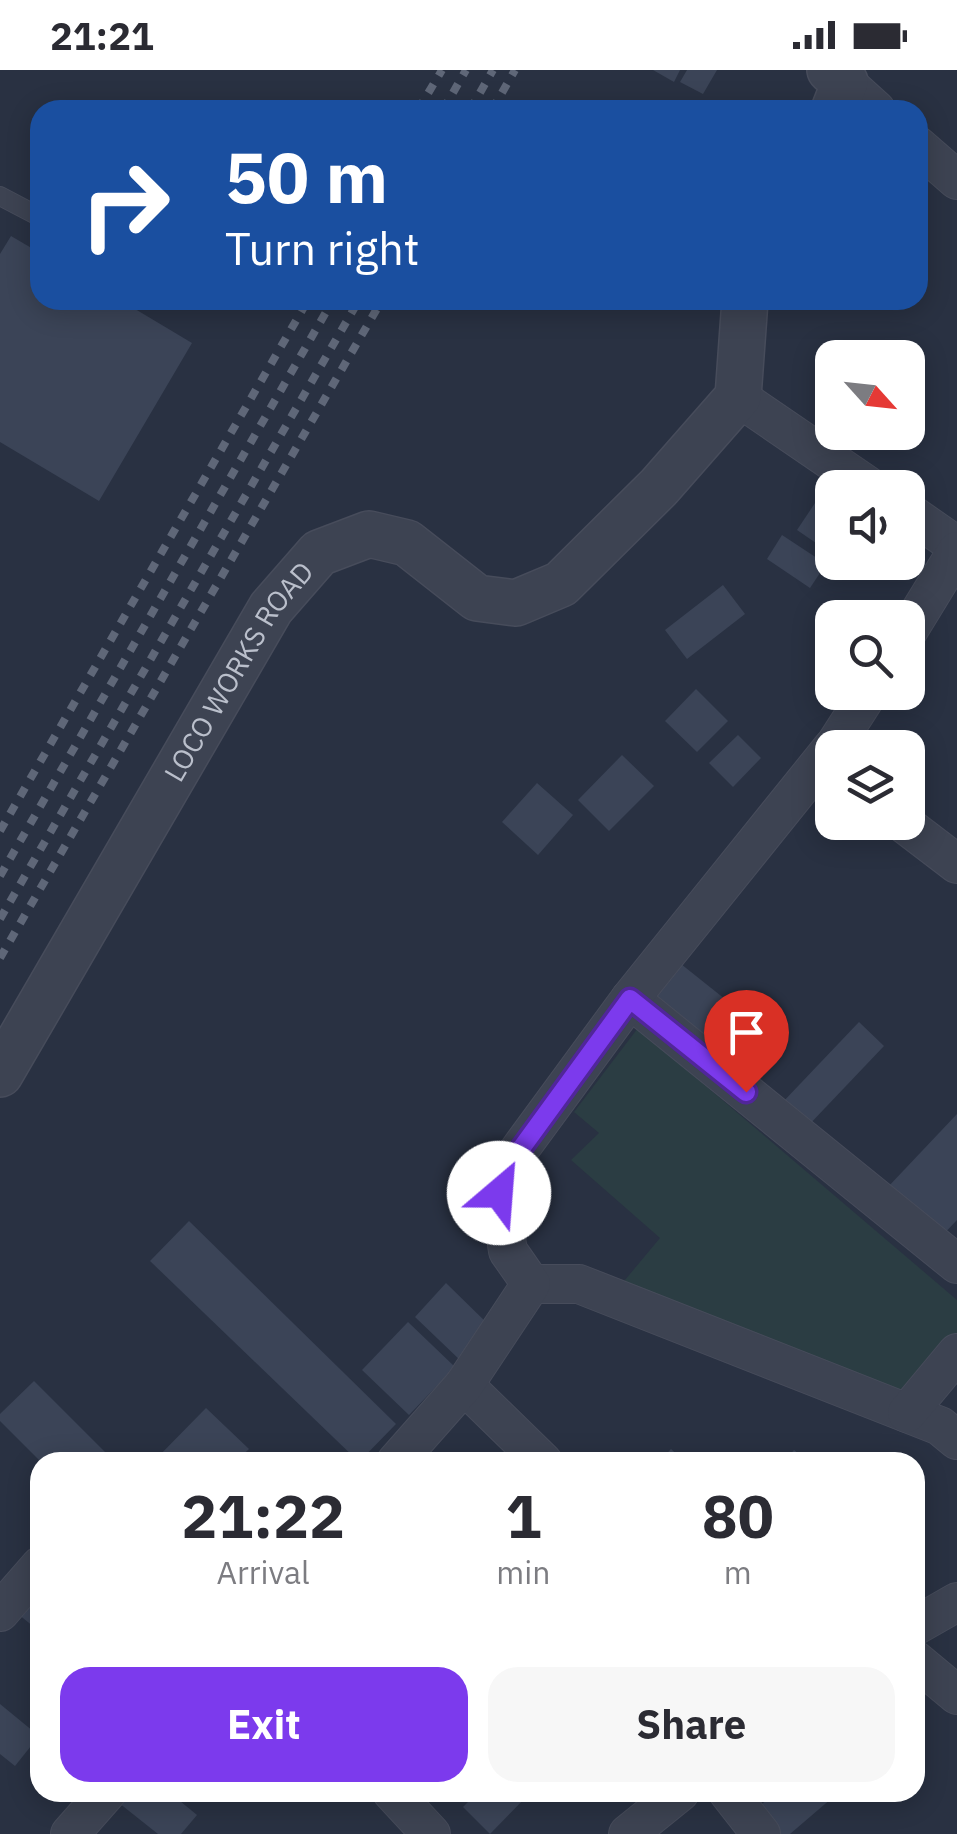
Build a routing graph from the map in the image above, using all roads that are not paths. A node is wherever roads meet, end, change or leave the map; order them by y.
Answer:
1 (928, 155) edge
2 (957, 180) edge
3 (0, 196) edge
4 (30, 212) edge
5 (744, 310) edge
6 (738, 396) junction
7 (845, 470) edge
8 (925, 525) edge
9 (957, 549) edge
10 (925, 603) edge
11 (815, 774) edge
12 (925, 840) edge
13 (957, 864) edge
14 (630, 999) junction
15 (0, 1074) edge
16 (957, 1264) edge
17 (531, 1284) junction
18 (957, 1353) edge
19 (464, 1385) junction
20 (906, 1412) junction
21 (957, 1440) edge
22 (405, 1452) edge
23 (533, 1452) edge
24 (30, 1578) edge
25 (957, 1602) edge
26 (0, 1612) edge
27 (925, 1620) edge
28 (925, 1668) edge
29 (957, 1694) edge
30 (98, 1802) edge
31 (401, 1802) edge
32 (668, 1802) edge
33 (736, 1802) edge
34 (70, 1834) edge
35 (431, 1834) edge
36 (628, 1834) edge
37 (761, 1834) edge

1 - 2 street
3 - 4 lane
5 - 6 street
6 - 7 street
6 - 15 street, LOCO WORKS ROAD
8 - 9 street
9 - 10 street
11 - 14 street
12 - 13 street
14 - 16 street
14 - 17 street
17 - 19 street
17 - 20 street
18 - 20 street
19 - 22 street
19 - 23 street
20 - 21 street
24 - 26 street
25 - 27 street
28 - 29 street
30 - 34 street
31 - 35 street
32 - 36 street
33 - 37 street

